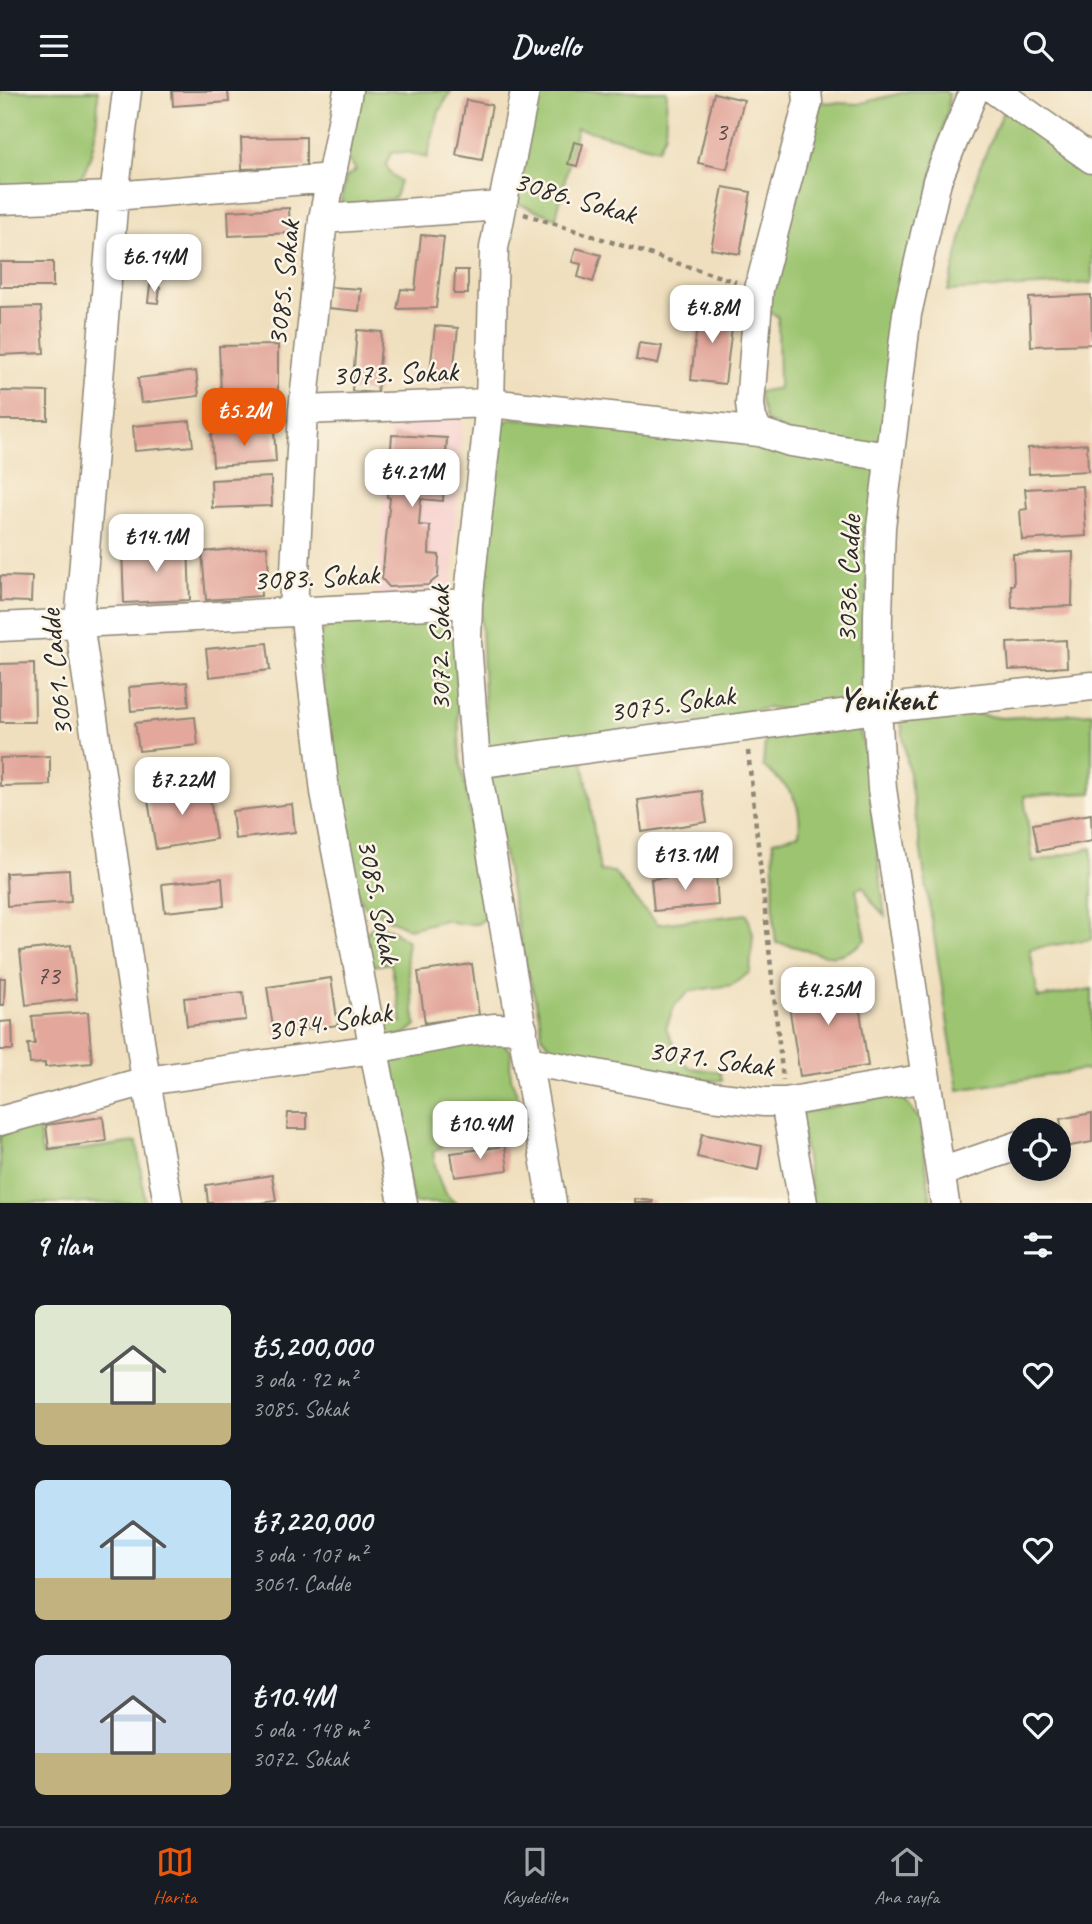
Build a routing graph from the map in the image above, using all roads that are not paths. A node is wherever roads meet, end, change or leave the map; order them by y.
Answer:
1 (127, 91) edge
2 (348, 91) edge
3 (525, 91) edge
4 (807, 91) edge
5 (974, 91) edge
6 (996, 91) edge
7 (1092, 159) edge
8 (331, 178) junction
9 (114, 196) junction
10 (0, 200) edge
11 (500, 207) junction
12 (323, 219) junction
13 (490, 403) junction
14 (303, 410) junction
15 (759, 432) junction
16 (890, 457) junction
17 (468, 603) junction
18 (299, 611) junction
19 (79, 623) junction
20 (0, 627) edge
21 (1092, 686) edge
22 (877, 709) junction
23 (476, 764) junction
24 (523, 1029) junction
25 (374, 1049) junction
26 (529, 1061) junction
27 (926, 1078) junction
28 (146, 1081) junction
29 (785, 1102) junction
30 (0, 1121) edge
31 (1008, 1149) edge
32 (941, 1172) junction
33 (168, 1203) edge
34 (403, 1203) edge
35 (552, 1203) edge
36 (803, 1203) edge
37 (945, 1203) edge

1 - 9 street, 3061. Cadde
2 - 8 street, 3085. Sokak
3 - 11 street, 3072. Sokak
4 - 15 street
5 - 16 street, 3036. Cadde
6 - 7 street
8 - 9 street
8 - 12 street, 3085. Sokak
9 - 10 street
9 - 19 street, 3061. Cadde
11 - 12 street, 3086. Sokak
11 - 13 street, 3072. Sokak
12 - 14 street, 3085. Sokak
13 - 14 street, 3073. Sokak
13 - 15 street
13 - 17 street, 3072. Sokak
14 - 18 street, 3085. Sokak
15 - 16 street
16 - 22 street, 3036. Cadde
17 - 18 street, 3083. Sokak
17 - 23 street, 3072. Sokak
18 - 19 street, 3083. Sokak
18 - 25 street, 3085. Sokak
19 - 20 street, 3083. Sokak
19 - 28 street, 3061. Cadde
21 - 22 street, 3075. Sokak
22 - 23 street, 3075. Sokak
22 - 27 street, 3036. Cadde
23 - 24 street, 3072. Sokak
24 - 25 street, 3074. Sokak
24 - 26 street, 3072. Sokak
25 - 28 street, 3074. Sokak
25 - 34 street, 3085. Sokak
26 - 29 street, 3071. Sokak
26 - 35 street, 3072. Sokak
27 - 29 street, 3071. Sokak
27 - 32 street, 3036. Cadde
28 - 30 street, 3074. Sokak
28 - 33 street, 3061. Cadde
29 - 36 street
31 - 32 street
32 - 37 street, 3036. Cadde

